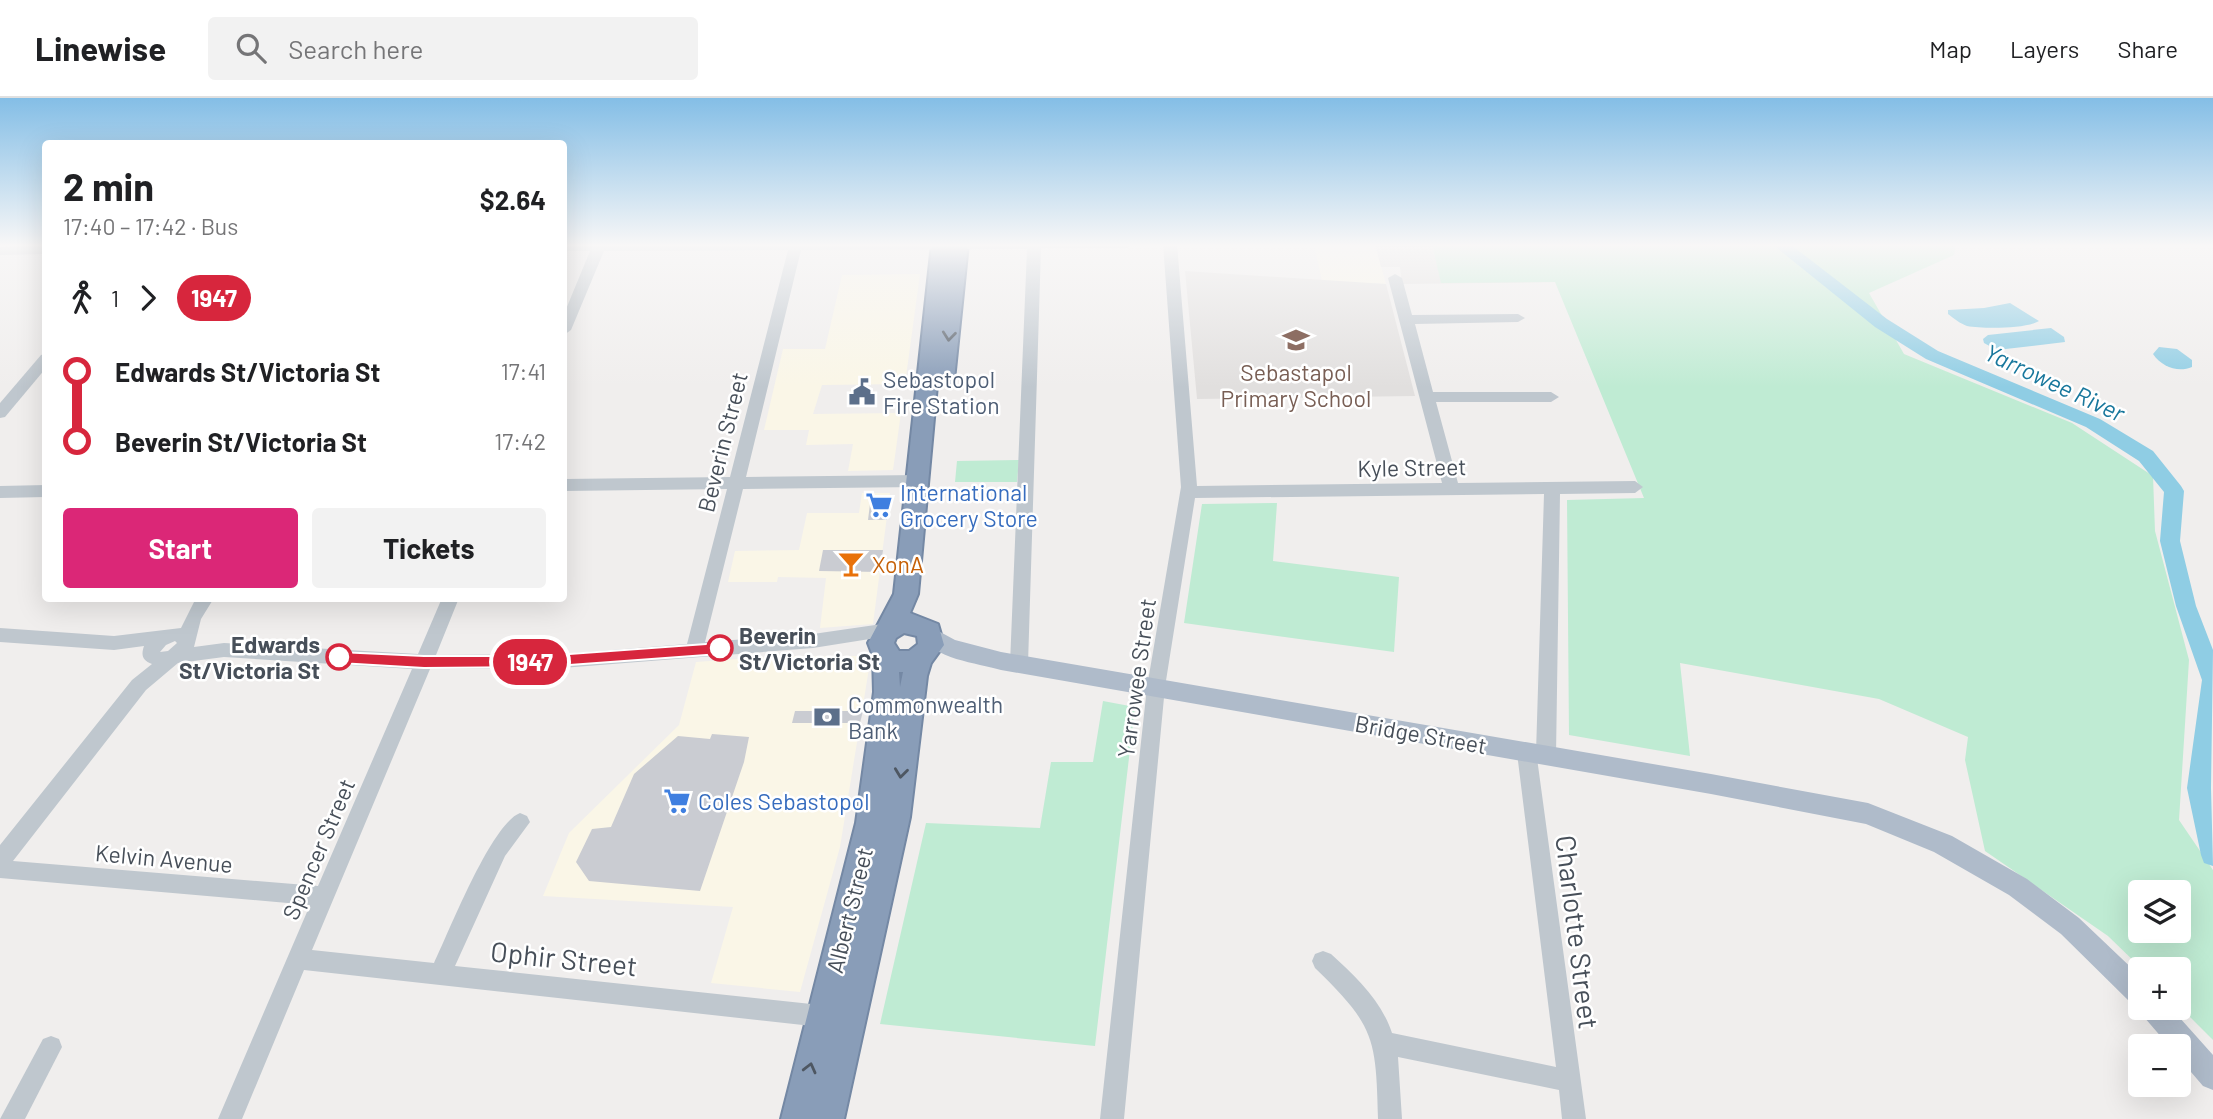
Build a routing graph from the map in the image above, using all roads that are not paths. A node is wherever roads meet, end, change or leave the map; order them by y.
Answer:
1 (580, 292) edge
2 (783, 292) edge
3 (944, 292) edge
4 (946, 292) edge
5 (1033, 292) edge
6 (1174, 292) edge
7 (1399, 292) edge
8 (1518, 318) dead end
9 (1406, 320) junction
10 (567, 323) edge
11 (42, 363) edge
12 (1428, 397) junction
13 (1551, 397) dead end
14 (0, 413) edge
15 (919, 481) junction
16 (736, 483) junction
17 (567, 485) edge
18 (1635, 487) dead end
19 (1452, 489) junction
20 (1552, 489) junction
21 (42, 491) edge
22 (0, 492) edge
23 (1189, 492) junction
24 (449, 602) edge
25 (201, 605) edge
26 (0, 635) edge
27 (177, 637) junction
28 (925, 640) junction
29 (114, 643) junction
30 (886, 646) junction
31 (224, 650) junction
32 (694, 650) junction
33 (151, 655) junction
34 (174, 656) junction
35 (424, 662) junction
36 (1010, 663) junction
37 (139, 685) junction
38 (1156, 687) junction
39 (1537, 754) junction
40 (520, 822) dead end
41 (0, 861) edge
42 (0, 869) edge
43 (324, 897) junction
44 (298, 959) junction
45 (1323, 961) dead end
46 (440, 974) junction
47 (2128, 982) edge
48 (837, 1018) junction
49 (2164, 1020) edge
50 (1386, 1043) junction
51 (51, 1047) dead end
52 (2213, 1076) edge
53 (1569, 1082) junction
54 (12, 1119) edge
55 (230, 1119) edge
56 (797, 1119) edge
57 (828, 1119) edge
58 (1112, 1119) edge
59 (1390, 1119) edge
60 (1574, 1119) edge

1 - 10 street
2 - 16 street, Beverin Street
3 - 15 highway, Albert Street
4 -> 28 highway, Albert Street
5 - 36 street
6 - 23 street, Yarrowee Street
7 - 9 street
8 - 9 street
9 - 12 street
11 - 14 street
12 - 13 street
12 - 19 street
15 - 16 street
15 - 30 highway, Albert Street
16 - 17 street
16 - 32 street, Beverin Street
18 - 20 street, Kyle Street
19 - 20 street, Kyle Street
19 - 23 street, Kyle Street
20 - 39 street, Charlotte Street
21 - 22 street
23 - 38 street, Yarrowee Street
24 - 35 street, Spencer Street
25 - 27 street
26 - 29 street
27 - 29 street
27 - 31 street
27 - 33 street
27 - 34 street
28 - 30 highway
28 - 30 highway
28 - 36 main road, Bridge Street
28 -> 48 highway, Albert Street
29 - 33 street
30 - 32 street
30 - 48 highway, Albert Street
31 - 34 street
31 - 35 street
32 - 35 street
33 - 34 street
33 - 37 street
34 - 37 street
35 - 43 street, Spencer Street
36 - 38 main road, Bridge Street
37 - 41 street
38 - 39 main road, Bridge Street
38 - 58 street, Yarrowee Street
39 - 47 main road, Bridge Street
39 - 53 street, Charlotte Street
40 - 46 street
42 - 43 street, Kelvin Avenue
43 - 44 street, Spencer Street
44 - 46 street, Ophir Street
44 - 55 street, Spencer Street
45 - 50 street
46 - 48 street, Ophir Street
56 -> 48 highway, Albert Street
48 - 57 highway, Albert Street
49 - 52 main road
50 - 53 street
50 - 59 street
51 - 54 street
53 - 60 street, Charlotte Street

